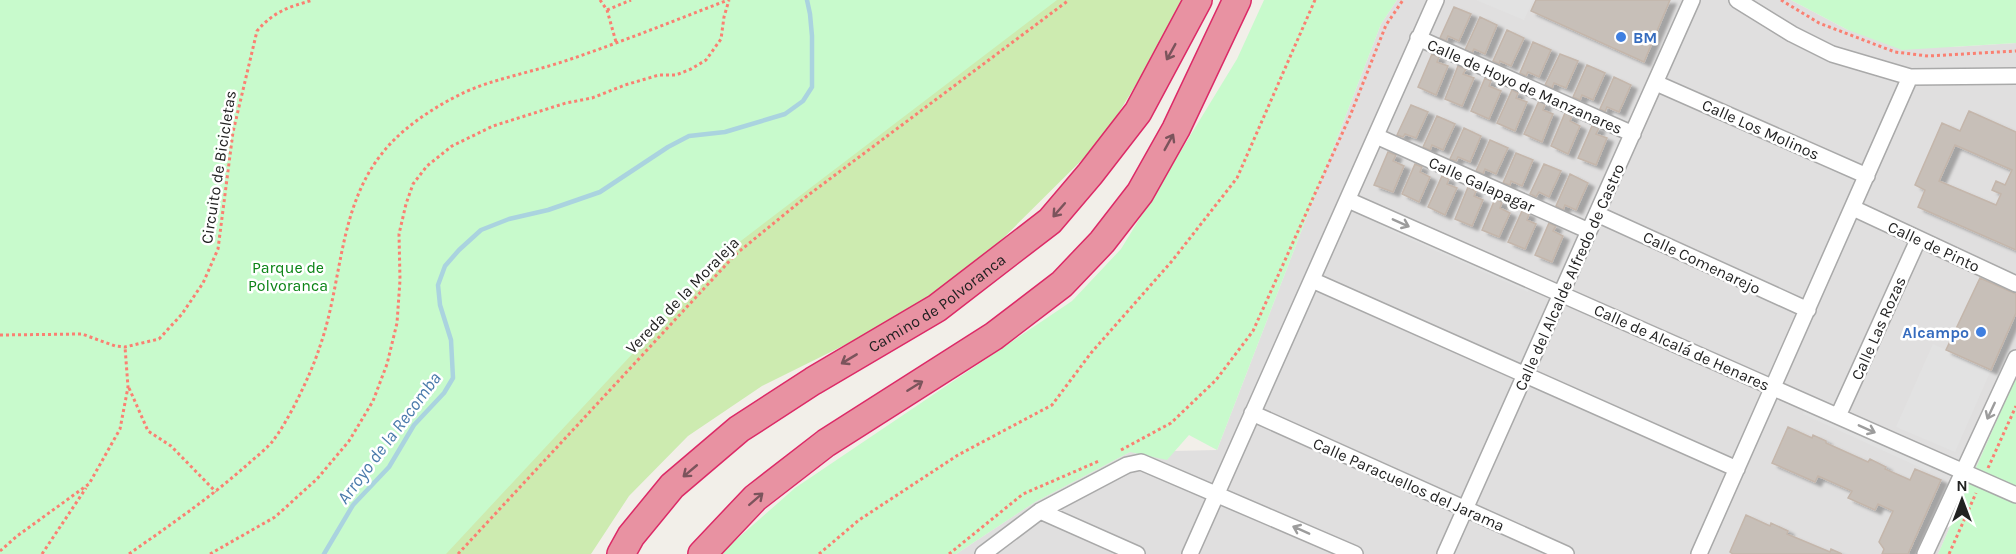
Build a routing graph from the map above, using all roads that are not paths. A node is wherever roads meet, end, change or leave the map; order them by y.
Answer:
1 (1198, 0) edge
2 (1237, 0) edge
3 (1436, 0) edge
4 (1692, 0) edge
5 (1737, 0) edge
6 (1418, 38) junction
7 (2016, 76) edge
8 (1910, 78) junction
9 (1656, 82) junction
10 (1633, 134) junction
11 (1376, 136) junction
12 (1867, 176) junction
13 (1348, 200) junction
14 (1853, 208) junction
15 (1597, 214) junction
16 (1589, 231) junction
17 (1918, 240) junction
18 (1312, 280) junction
19 (2016, 284) edge
20 (1562, 293) junction
21 (1808, 310) junction
22 (2016, 358) edge
23 (1525, 375) junction
24 (1773, 388) junction
25 (1252, 413) junction
26 (1838, 416) junction
27 (1737, 469) junction
28 (1962, 471) junction
29 (1217, 493) junction
30 (2016, 495) edge
31 (1465, 509) junction
32 (1040, 511) junction
33 (622, 548) edge
34 (702, 554) edge
35 (983, 554) edge
36 (1137, 554) edge
37 (1190, 554) edge
38 (1355, 554) edge
39 (1445, 554) edge
40 (1566, 554) edge
41 (1699, 554) edge
42 (1925, 554) edge

1 -> 33 highway, Camino de Polvoranca
34 -> 2 highway
3 - 6 street
4 - 9 street, Calle del Alcalde Alfredo de Castro
5 - 8 street
6 - 10 street, Calle de Hoyo de Manzanares
6 - 11 street
7 - 8 street
8 - 12 street
9 - 10 street, Calle del Alcalde Alfredo de Castro
9 - 12 street, Calle Los Molinos
10 - 15 street, Calle del Alcalde Alfredo de Castro
11 - 13 street
11 - 16 street, Calle Galapagar
12 - 14 street
13 - 18 street
13 -> 20 street, Calle de Alcalá de Henares
14 - 17 street, Calle de Pinto
14 - 21 street
15 - 16 street, Calle del Alcalde Alfredo de Castro
15 - 21 street, Calle Comenarejo
16 - 20 street, Calle del Alcalde Alfredo de Castro
17 - 19 street, Calle de Pinto
17 - 26 street, Calle Las Rozas
18 - 23 street
18 - 25 street
20 - 23 street, Calle del Alcalde Alfredo de Castro
20 - 24 street, Calle de Alcalá de Henares
21 - 24 street
22 -> 28 street
23 - 27 street
23 - 31 street, Calle del Alcalde Alfredo de Castro
24 - 26 street, Calle de Alcalá de Henares
24 - 27 street
25 - 29 street
25 - 31 street, Calle Paracuellos del Jarama
26 -> 28 street, Calle de Alcalá de Henares
27 - 41 street
28 - 30 street, Calle de Alcalá de Henares
28 - 42 street
29 - 32 street
29 - 37 street
38 -> 29 street
31 - 39 street, Calle del Alcalde Alfredo de Castro
31 - 40 street, Calle Paracuellos del Jarama
32 - 35 street
32 - 36 street

